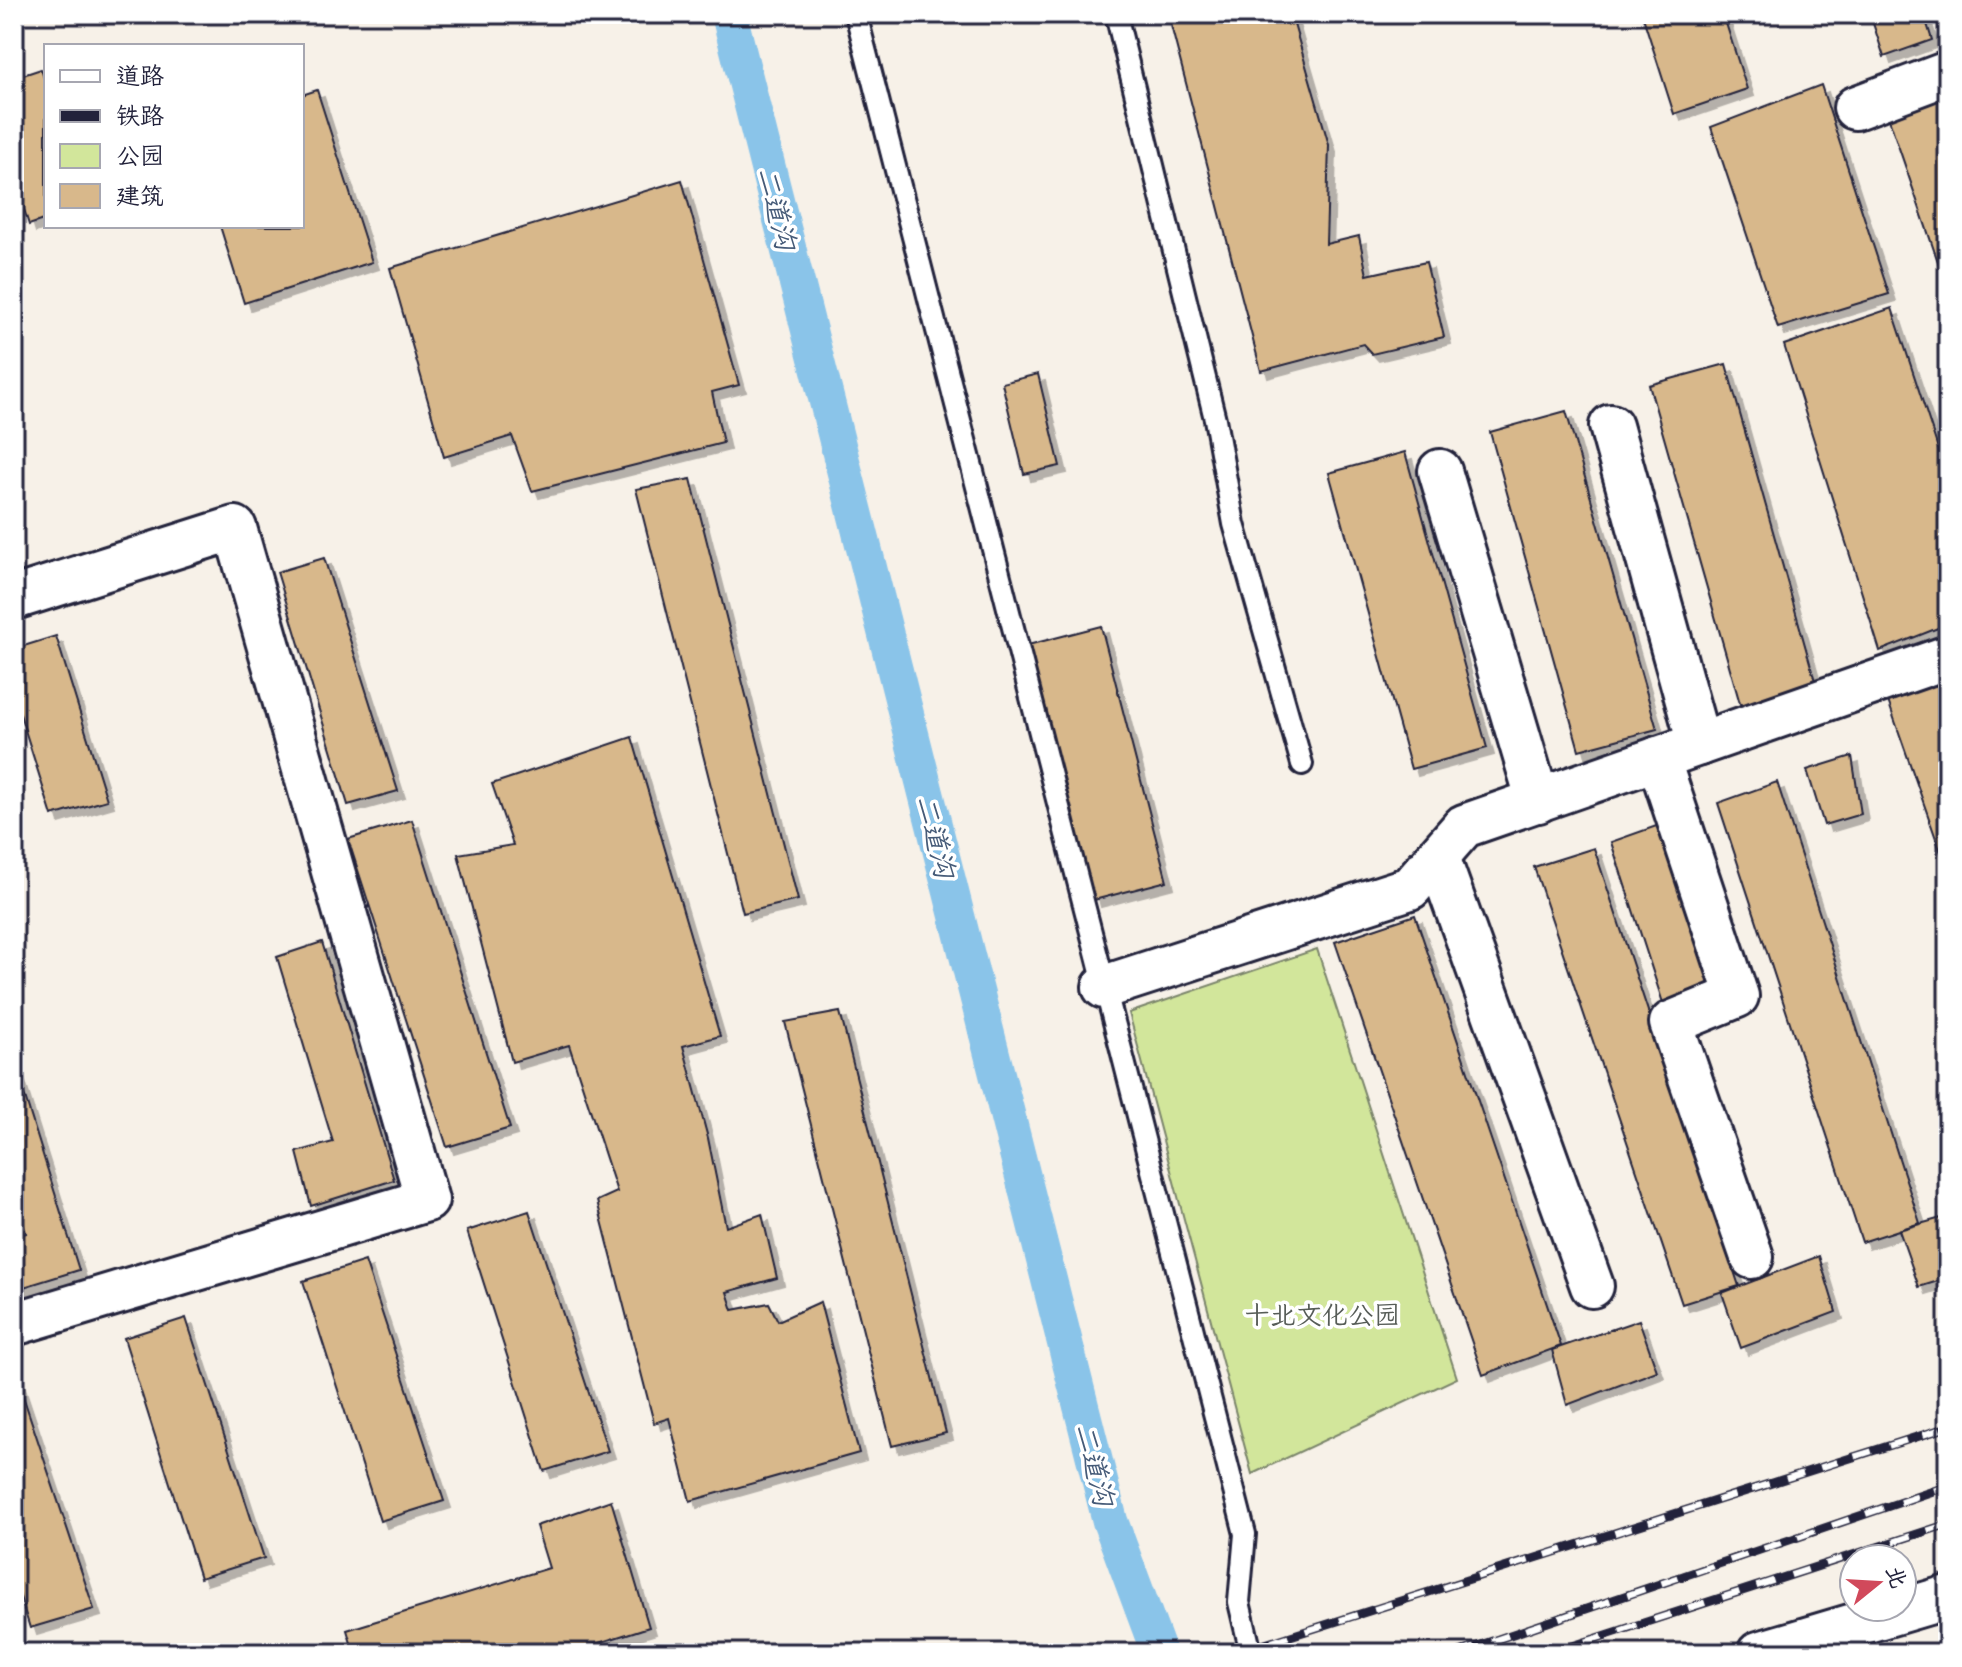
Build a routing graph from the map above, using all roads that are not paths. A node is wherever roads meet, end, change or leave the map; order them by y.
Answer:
1 (856, 14) edge
2 (1116, 14) edge
3 (1948, 73) edge
4 (1855, 108) dead end
5 (1611, 426) dead end
6 (1440, 471) dead end
7 (14, 598) edge
8 (1948, 657) edge
9 (1699, 744) junction
10 (1658, 758) junction
11 (1302, 764) dead end
12 (1538, 801) junction
13 (1438, 857) junction
14 (1104, 987) junction
15 (1752, 1257) dead end
16 (1592, 1286) dead end
17 (14, 1324) edge
18 (1948, 1597) edge
19 (1251, 1653) edge
20 (1759, 1653) edge

1 - 14 lane
2 - 11 lane
3 - 4 street
5 - 9 street
6 - 12 street
7 - 17 street
8 - 9 street
9 - 10 street
10 - 12 street
10 - 15 street
12 - 13 street
13 - 14 street
13 - 16 street
14 - 19 lane
18 - 20 street

